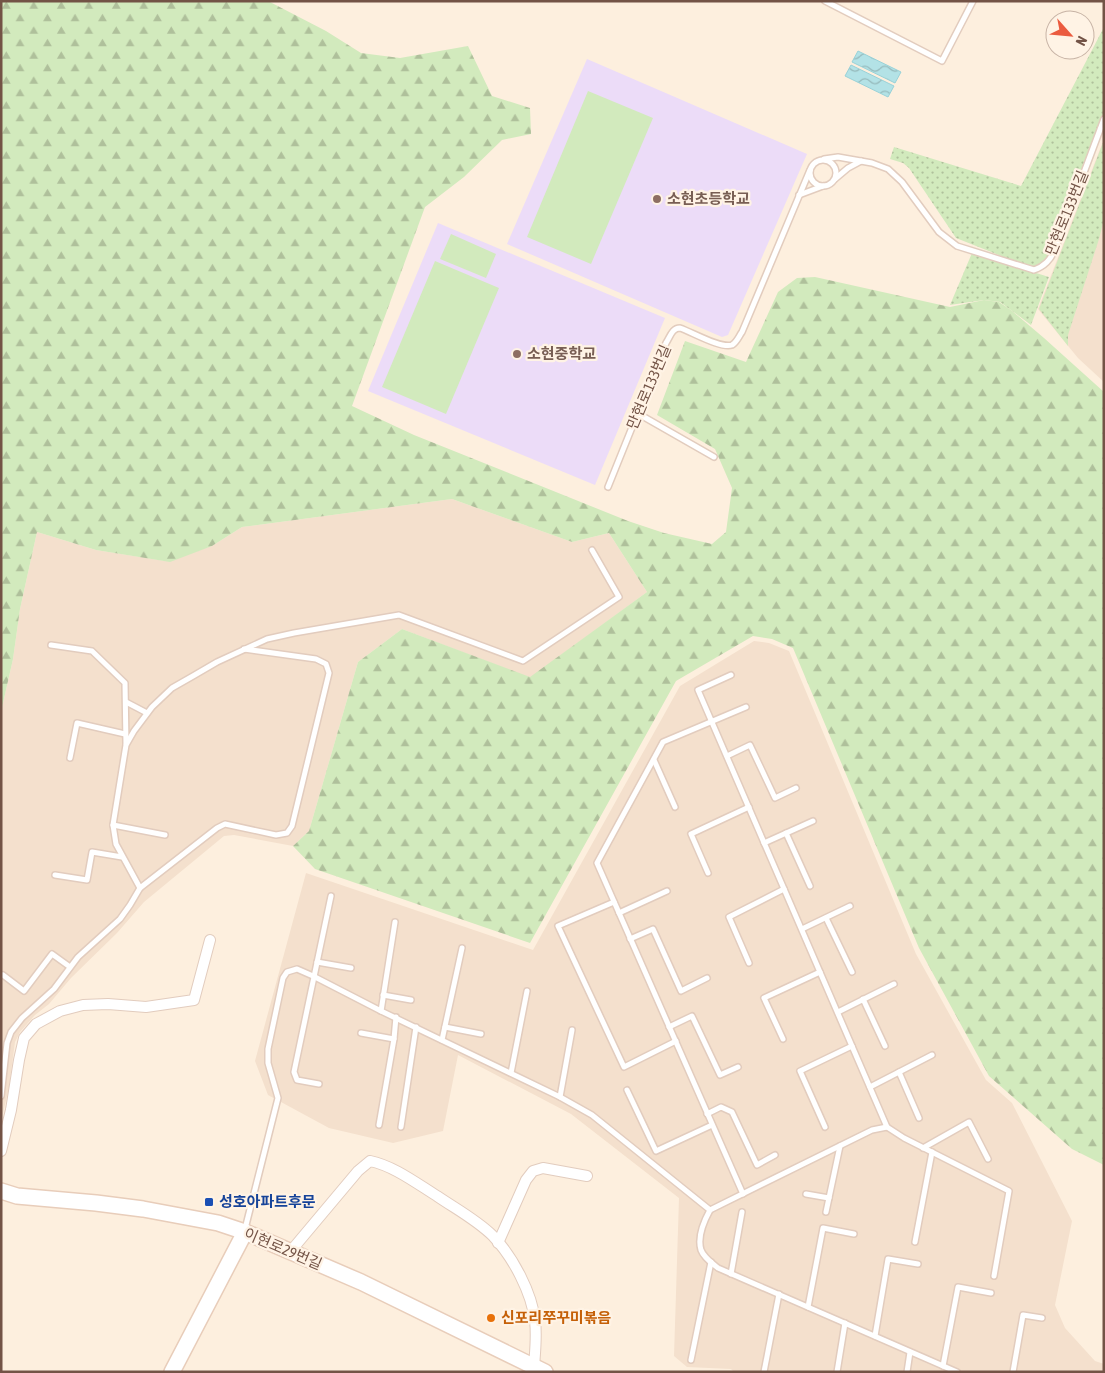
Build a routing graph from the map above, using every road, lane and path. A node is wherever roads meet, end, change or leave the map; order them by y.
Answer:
1 (825, 1) edge
2 (972, 1) edge
3 (1104, 118) edge
4 (824, 159) junction
5 (861, 161) junction
6 (810, 170) junction
7 (834, 179) junction
8 (823, 186) junction
9 (798, 195) junction
10 (637, 413) junction
11 (714, 457) dead end
12 (608, 487) dead end
13 (592, 550) dead end
14 (52, 645) dead end
15 (244, 649) junction
16 (731, 675) dead end
17 (126, 702) junction
18 (746, 707) dead end
19 (147, 713) junction
20 (712, 722) junction
21 (126, 734) junction
22 (126, 745) junction
23 (727, 756) junction
24 (70, 758) dead end
25 (654, 760) junction
26 (796, 788) dead end
27 (749, 806) junction
28 (675, 807) dead end
29 (813, 821) dead end
30 (113, 825) junction
31 (786, 833) junction
32 (165, 835) dead end
33 (764, 843) junction
34 (122, 857) junction
35 (708, 873) dead end
36 (55, 875) dead end
37 (810, 886) dead end
38 (140, 888) junction
39 (784, 889) junction
40 (667, 891) dead end
41 (331, 896) dead end
42 (614, 902) junction
43 (850, 906) dead end
44 (619, 913) junction
45 (826, 918) junction
46 (395, 922) dead end
47 (802, 929) junction
48 (630, 939) junction
49 (210, 940) dead end
50 (462, 948) dead end
51 (317, 962) junction
52 (749, 963) dead end
53 (70, 967) junction
54 (351, 968) dead end
55 (820, 972) junction
56 (852, 972) dead end
57 (3, 976) dead end
58 (313, 976) junction
59 (708, 978) dead end
60 (894, 984) dead end
61 (526, 991) dead end
62 (383, 995) junction
63 (411, 1000) dead end
64 (863, 1000) junction
65 (381, 1010) junction
66 (838, 1012) junction
67 (396, 1017) junction
68 (416, 1027) junction
69 (445, 1027) junction
70 (669, 1027) junction
71 (572, 1030) dead end
72 (361, 1033) dead end
73 (481, 1034) dead end
74 (394, 1039) junction
75 (783, 1039) dead end
76 (442, 1040) junction
77 (676, 1041) junction
78 (852, 1046) junction
79 (885, 1046) dead end
80 (932, 1055) dead end
81 (738, 1067) dead end
82 (899, 1072) junction
83 (511, 1073) junction
84 (318, 1084) dead end
85 (870, 1087) junction
86 (627, 1090) dead end
87 (1, 1096) edge
88 (560, 1097) junction
89 (707, 1114) junction
90 (919, 1118) dead end
91 (379, 1125) dead end
92 (712, 1125) junction
93 (401, 1127) dead end
94 (887, 1127) junction
95 (825, 1128) dead end
96 (840, 1146) junction
97 (923, 1148) junction
98 (1, 1151) edge
99 (932, 1152) junction
100 (775, 1155) dead end
101 (988, 1159) dead end
102 (587, 1176) dead end
103 (1, 1192) edge
104 (743, 1194) junction
105 (806, 1194) dead end
106 (829, 1198) junction
107 (710, 1210) junction
108 (742, 1212) dead end
109 (826, 1212) dead end
110 (245, 1232) junction
111 (854, 1234) dead end
112 (915, 1242) dead end
113 (498, 1243) junction
114 (290, 1252) junction
115 (711, 1262) junction
116 (918, 1264) dead end
117 (731, 1274) junction
118 (994, 1276) dead end
119 (992, 1293) dead end
120 (779, 1294) junction
121 (808, 1307) junction
122 (1042, 1318) dead end
123 (845, 1323) junction
124 (875, 1336) junction
125 (910, 1352) junction
126 (691, 1360) dead end
127 (943, 1366) junction
128 (540, 1369) edge
129 (172, 1372) edge
130 (764, 1372) edge
131 (837, 1372) edge
132 (907, 1372) edge
133 (957, 1372) edge
134 (1013, 1372) edge

1 - 2 lane
3 - 5 lane, 만현로133번길
4 - 5 lane, 만현로133번길
4 - 6 lane, 만현로133번길
4 - 7 lane
5 - 7 lane
6 - 8 lane
6 - 9 lane, 만현로133번길
7 - 8 lane
8 - 9 lane
9 - 10 lane, 만현로133번길
10 - 11 lane
10 - 12 lane, 만현로133번길
13 - 15 lane
14 - 17 lane
15 - 19 lane
15 - 38 lane
16 - 20 lane
17 - 19 lane
17 - 21 lane
18 - 20 lane
19 - 22 lane
20 - 23 lane
20 - 25 lane
21 - 22 lane
21 - 24 lane
22 - 30 lane
23 - 26 lane
23 - 27 lane
25 - 28 lane
25 - 42 lane
27 - 33 lane
27 - 35 lane
29 - 31 lane
30 - 32 lane
30 - 34 lane
31 - 33 lane
31 - 37 lane
33 - 39 lane
34 - 36 lane
34 - 38 lane
38 - 53 lane
39 - 47 lane
39 - 52 lane
40 - 44 lane
41 - 51 lane
42 - 44 lane
42 - 77 lane
43 - 45 lane
44 - 48 lane
45 - 47 lane
45 - 56 lane
46 - 62 lane
47 - 55 lane
48 - 59 lane
48 - 70 lane
49 - 98 street
50 - 69 lane
51 - 54 lane
51 - 58 lane
53 - 57 lane
53 - 87 lane
55 - 66 lane
55 - 75 lane
58 - 65 lane
58 - 84 lane
58 - 110 lane
60 - 64 lane
61 - 83 lane
62 - 63 lane
62 - 65 lane
64 - 66 lane
64 - 79 lane
65 - 67 lane
66 - 78 lane
67 - 68 lane
67 - 74 lane
68 - 76 lane
68 - 93 lane
69 - 73 lane
69 - 76 lane
70 - 77 lane
70 - 81 lane
71 - 88 lane
72 - 74 lane
74 - 91 lane
76 - 83 lane
77 - 89 lane
78 - 85 lane
78 - 95 lane
80 - 82 lane
82 - 85 lane
82 - 90 lane
83 - 88 lane
85 - 94 lane
86 - 92 lane
88 - 107 lane
89 - 92 lane
89 - 100 lane
92 - 104 lane
94 - 96 lane
94 - 97 lane
96 - 104 lane
96 - 106 lane
97 - 99 lane
97 - 101 lane
99 - 112 lane
99 - 118 lane
102 - 113 street
103 - 110 street, 이현로29번길
104 - 107 lane
105 - 106 lane
106 - 109 lane
107 - 115 lane
108 - 117 lane
110 - 114 street, 이현로29번길
110 - 129 street
111 - 121 lane
113 - 114 street
113 - 128 street
114 - 128 street, 이현로29번길
115 - 117 lane
115 - 126 lane
116 - 124 lane
117 - 120 lane
119 - 127 lane
120 - 121 lane
120 - 130 lane
121 - 123 lane
122 - 134 lane
123 - 124 lane
123 - 131 lane
124 - 125 lane
125 - 127 lane
125 - 132 lane
127 - 133 lane

